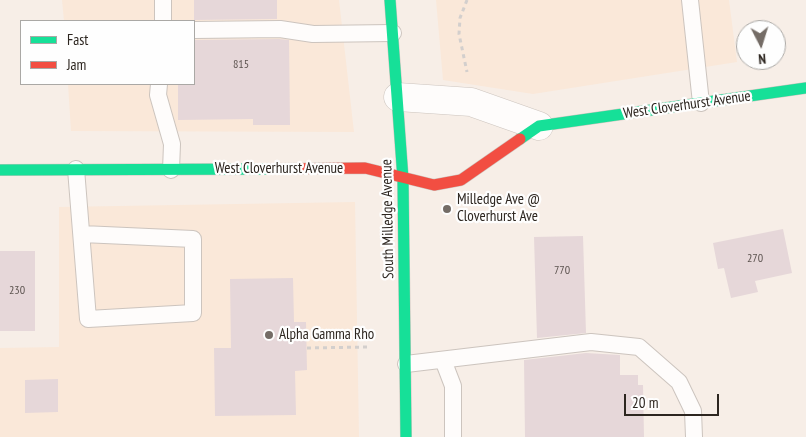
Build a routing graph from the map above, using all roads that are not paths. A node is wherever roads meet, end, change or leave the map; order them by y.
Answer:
1 (163, 0) edge
2 (390, 0) edge
3 (690, 0) edge
4 (163, 20) edge
5 (195, 30) edge
6 (393, 32) junction
7 (159, 85) edge
8 (806, 88) edge
9 (398, 98) junction
10 (701, 104) junction
11 (539, 126) junction
12 (76, 169) junction
13 (0, 170) edge
14 (171, 170) junction
15 (403, 178) junction
16 (82, 234) junction
17 (443, 360) junction
18 (406, 364) junction
19 (406, 437) edge
20 (453, 437) edge
21 (694, 437) edge

1 - 4 lane
2 - 6 street, South Milledge Avenue
3 - 10 lane
5 - 6 lane
6 - 9 street, South Milledge Avenue
7 - 14 lane
8 - 10 street, West Cloverhurst Avenue
9 - 11 street, West Cloverhurst Avenue
9 - 15 street, South Milledge Avenue
10 - 11 street, West Cloverhurst Avenue
11 - 15 street, West Cloverhurst Avenue
12 - 13 street, West Cloverhurst Avenue
12 - 14 street, West Cloverhurst Avenue
12 - 16 lane
14 - 15 street, West Cloverhurst Avenue
15 - 18 street, South Milledge Avenue
16 - 16 lane
17 - 18 lane
17 - 20 lane
17 - 21 lane
18 - 19 street, South Milledge Avenue

